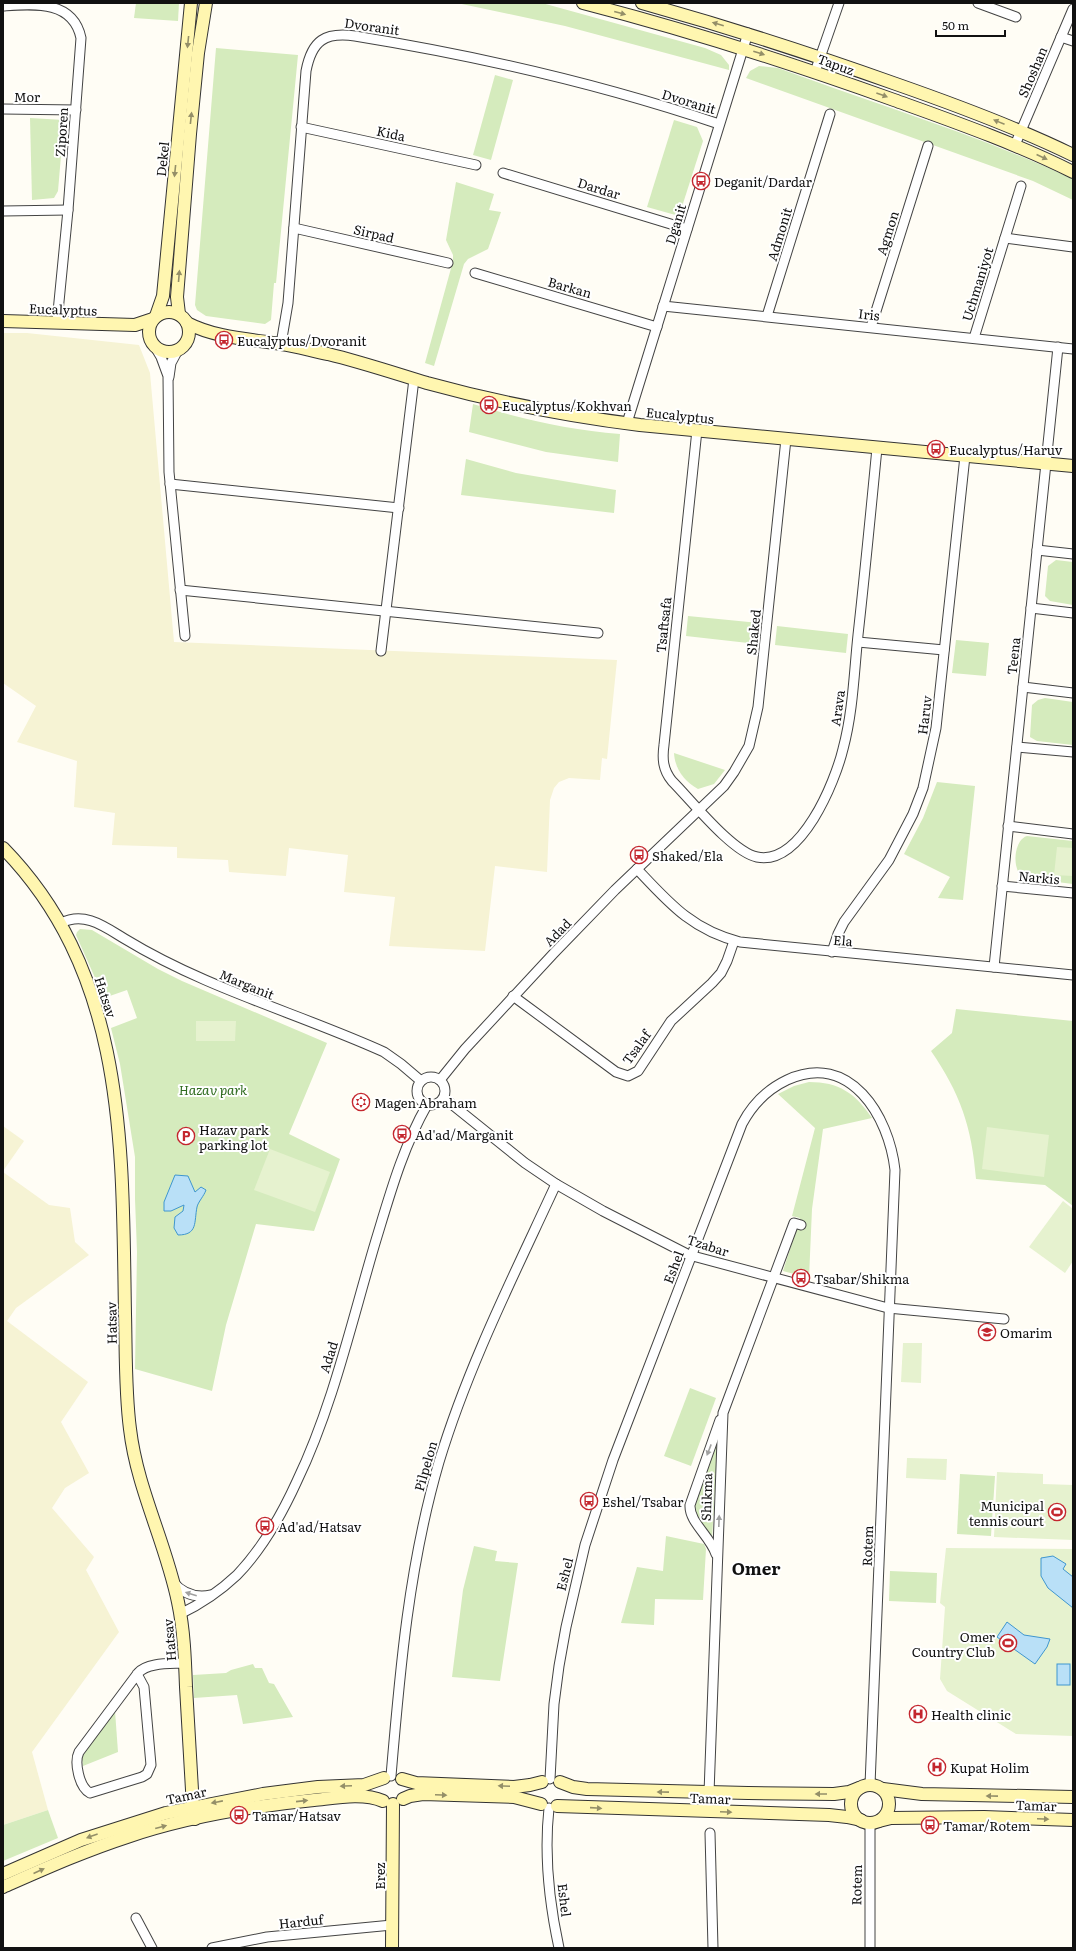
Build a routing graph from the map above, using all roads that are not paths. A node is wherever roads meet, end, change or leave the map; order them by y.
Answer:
1 (191, 3) edge
2 (206, 3) edge
3 (583, 3) edge
4 (646, 3) edge
5 (839, 3) edge
6 (978, 3) edge
7 (3, 6) edge
8 (1073, 9) edge
9 (1016, 17) dead end
10 (748, 33) junction
11 (1061, 37) junction
12 (1073, 41) edge
13 (743, 48) junction
14 (820, 57) junction
15 (815, 72) junction
16 (3, 109) edge
17 (76, 110) junction
18 (830, 114) dead end
19 (720, 124) junction
20 (301, 127) junction
21 (1021, 131) junction
22 (928, 146) dead end
23 (1015, 146) junction
24 (1073, 155) edge
25 (476, 165) dead end
26 (1073, 172) edge
27 (503, 173) dead end
28 (1021, 186) dead end
29 (68, 210) junction
30 (3, 211) edge
31 (294, 228) junction
32 (687, 229) junction
33 (1005, 238) junction
34 (1073, 246) edge
35 (448, 263) dead end
36 (475, 273) dead end
37 (663, 306) junction
38 (767, 316) junction
39 (155, 317) junction
40 (183, 319) junction
41 (3, 321) edge
42 (57, 322) junction
43 (122, 325) junction
44 (657, 327) junction
45 (871, 327) junction
46 (221, 335) junction
47 (974, 338) junction
48 (152, 342) junction
49 (281, 344) junction
50 (182, 346) junction
51 (1058, 347) junction
52 (1073, 349) edge
53 (414, 379) junction
54 (168, 382) junction
55 (627, 423) junction
56 (697, 430) junction
57 (786, 439) junction
58 (877, 448) junction
59 (965, 456) junction
60 (1046, 464) junction
61 (1073, 466) edge
62 (170, 484) junction
63 (399, 508) junction
64 (1037, 550) junction
65 (1073, 554) edge
66 (180, 590) junction
67 (1031, 608) junction
68 (386, 611) junction
69 (1073, 613) edge
70 (598, 633) dead end
71 (185, 636) dead end
72 (858, 642) junction
73 (944, 650) junction
74 (381, 651) dead end
75 (1023, 687) junction
76 (1073, 693) edge
77 (1017, 747) junction
78 (1073, 752) edge
79 (700, 809) junction
80 (1008, 826) junction
81 (1073, 834) edge
82 (3, 848) edge
83 (637, 869) junction
84 (1002, 886) junction
85 (1073, 893) edge
86 (61, 923) junction
87 (734, 941) junction
88 (832, 952) junction
89 (994, 967) junction
90 (1073, 975) edge
91 (513, 996) junction
92 (440, 1080) junction
93 (421, 1081) junction
94 (444, 1098) junction
95 (427, 1105) junction
96 (556, 1184) junction
97 (801, 1225) dead end
98 (691, 1255) junction
99 (774, 1278) junction
100 (890, 1308) junction
101 (1004, 1319) dead end
102 (723, 1413) junction
103 (717, 1560) junction
104 (173, 1582) junction
105 (213, 1595) junction
106 (180, 1614) junction
107 (185, 1663) junction
108 (137, 1674) junction
109 (392, 1778) junction
110 (551, 1781) junction
111 (865, 1787) junction
112 (883, 1789) junction
113 (709, 1793) junction
114 (1073, 1797) edge
115 (393, 1802) junction
116 (549, 1806) junction
117 (194, 1813) junction
118 (1073, 1820) edge
119 (870, 1821) junction
120 (710, 1833) dead end
121 (3, 1874) edge
122 (3, 1887) edge
123 (136, 1918) dead end
124 (392, 1925) junction
125 (152, 1948) edge
126 (212, 1948) edge
127 (392, 1948) edge
128 (559, 1948) edge
129 (713, 1948) edge
130 (870, 1948) edge

1 -> 39 street, Dekel
40 -> 2 street, Dekel
3 -> 13 street, Tapuz
10 -> 4 street, Tapuz
5 - 14 street
6 - 9 street
7 - 17 street, Ziporen
8 - 11 street, Shoshan
10 - 13 street, Dganit
10 - 14 street, Tapuz
11 - 12 street
11 - 21 street, Shoshan
13 -> 15 street, Tapuz
13 - 19 street, Dganit
14 - 15 street
21 -> 14 street, Tapuz
15 -> 23 street, Tapuz
16 - 17 street, Mor
17 - 29 street, Ziporen
18 - 38 street, Admonit
19 - 20 street, Dvoranit
19 - 32 street, Dganit
20 - 25 street, Kida
20 - 31 street, Dvoranit
21 - 23 street, Shoshan
21 - 24 street, Tapuz
22 - 45 street, Agmon
23 -> 26 street, Tapuz
27 - 32 street, Dardar
28 - 33 street, Uchmaniyot
29 - 30 street
29 - 42 street, Ziporen
31 - 35 street, Sirpad
31 - 49 street, Dvoranit
32 - 37 street, Dganit
33 - 34 street, Uchmaniyot
33 - 47 street, Uchmaniyot
36 - 44 street, Barkan
37 - 38 street, Iris
37 - 44 street, Dganit
38 - 45 street, Iris
39 - 40 street
39 - 43 street, Eucalyptus
39 - 48 street
40 - 46 street, Eucalyptus
40 - 50 street
41 - 42 street, Eucalyptus
42 - 43 street, Eucalyptus
43 - 48 street, Eucalyptus
44 - 55 street, Dganit
45 - 47 street, Iris
46 - 49 street, Eucalyptus
46 - 50 street, Eucalyptus
47 - 51 street, Iris
48 - 50 street
48 - 54 street
49 - 53 street, Eucalyptus
50 - 54 street
51 - 52 street, Iris
51 - 60 street, Teena
53 - 55 street, Eucalyptus
53 - 63 street
54 - 62 street
55 - 56 street, Eucalyptus
56 - 57 street, Eucalyptus
56 - 79 street, Tsaftsafa
57 - 58 street, Eucalyptus
57 - 79 street, Shaked
58 - 59 street, Eucalyptus
58 - 72 street, Arava
59 - 60 street, Eucalyptus
59 - 73 street, Haruv
60 - 61 street, Eucalyptus
60 - 64 street, Teena
62 - 63 street
62 - 66 street
63 - 68 street
64 - 65 street
64 - 67 street, Teena
66 - 68 street
66 - 71 street
67 - 69 street
67 - 75 street, Teena
68 - 70 street
68 - 74 street
72 - 73 street
72 - 79 street, Arava
73 - 88 street, Haruv
75 - 76 street
75 - 77 street, Teena
77 - 78 street
77 - 80 street, Teena
79 - 83 street, Adad
80 - 81 street
80 - 84 street, Teena
82 - 86 street, Hatsav
83 - 87 street, Ela
83 - 91 street, Adad
84 - 85 street, Narkis
84 - 89 street, Teena
86 - 93 street, Marganit
86 - 104 street, Hatsav
87 - 88 street, Ela
87 - 91 street, Tsalaf
88 - 89 street, Ela
89 - 90 street, Ela
91 - 92 street, Adad
92 - 93 street
92 - 94 street
93 - 95 street
94 - 95 street
94 - 96 street, Tzabar
95 - 105 street, Adad
96 - 98 street, Tzabar
96 - 109 street, Pilpelon
97 - 99 street, Shikma
98 - 99 street, Tzabar
98 - 100 street, Eshel
98 - 110 street, Eshel
99 - 100 street, Tzabar
99 - 102 street, Shikma
100 - 101 street, Tzabar
100 - 111 street, Rotem
103 -> 102 street, Shikma
102 -> 103 street
103 - 113 street, Shikma
105 -> 104 street
104 - 106 street, Hatsav
105 - 106 street, Adad
106 - 107 street, Hatsav
107 - 108 street
107 - 117 street, Hatsav
108 - 108 street
110 -> 109 street, Tamar
109 - 115 street
109 - 115 street
109 -> 117 street, Tamar
113 -> 110 street, Tamar
110 - 116 street
110 - 116 street
111 - 112 street
111 -> 113 street, Tamar
111 - 119 street
114 -> 112 street, Tamar
112 - 119 street
115 -> 116 street, Tamar
117 -> 115 street, Tamar
115 - 124 street, Erez
116 -> 119 street, Tamar
116 - 128 street, Eshel
117 -> 121 street, Tamar
122 -> 117 street, Tamar
119 -> 118 street, Tamar
119 - 130 street, Rotem
120 - 129 street
123 - 125 street
124 - 126 street, Harduf
124 - 127 street, Erez

